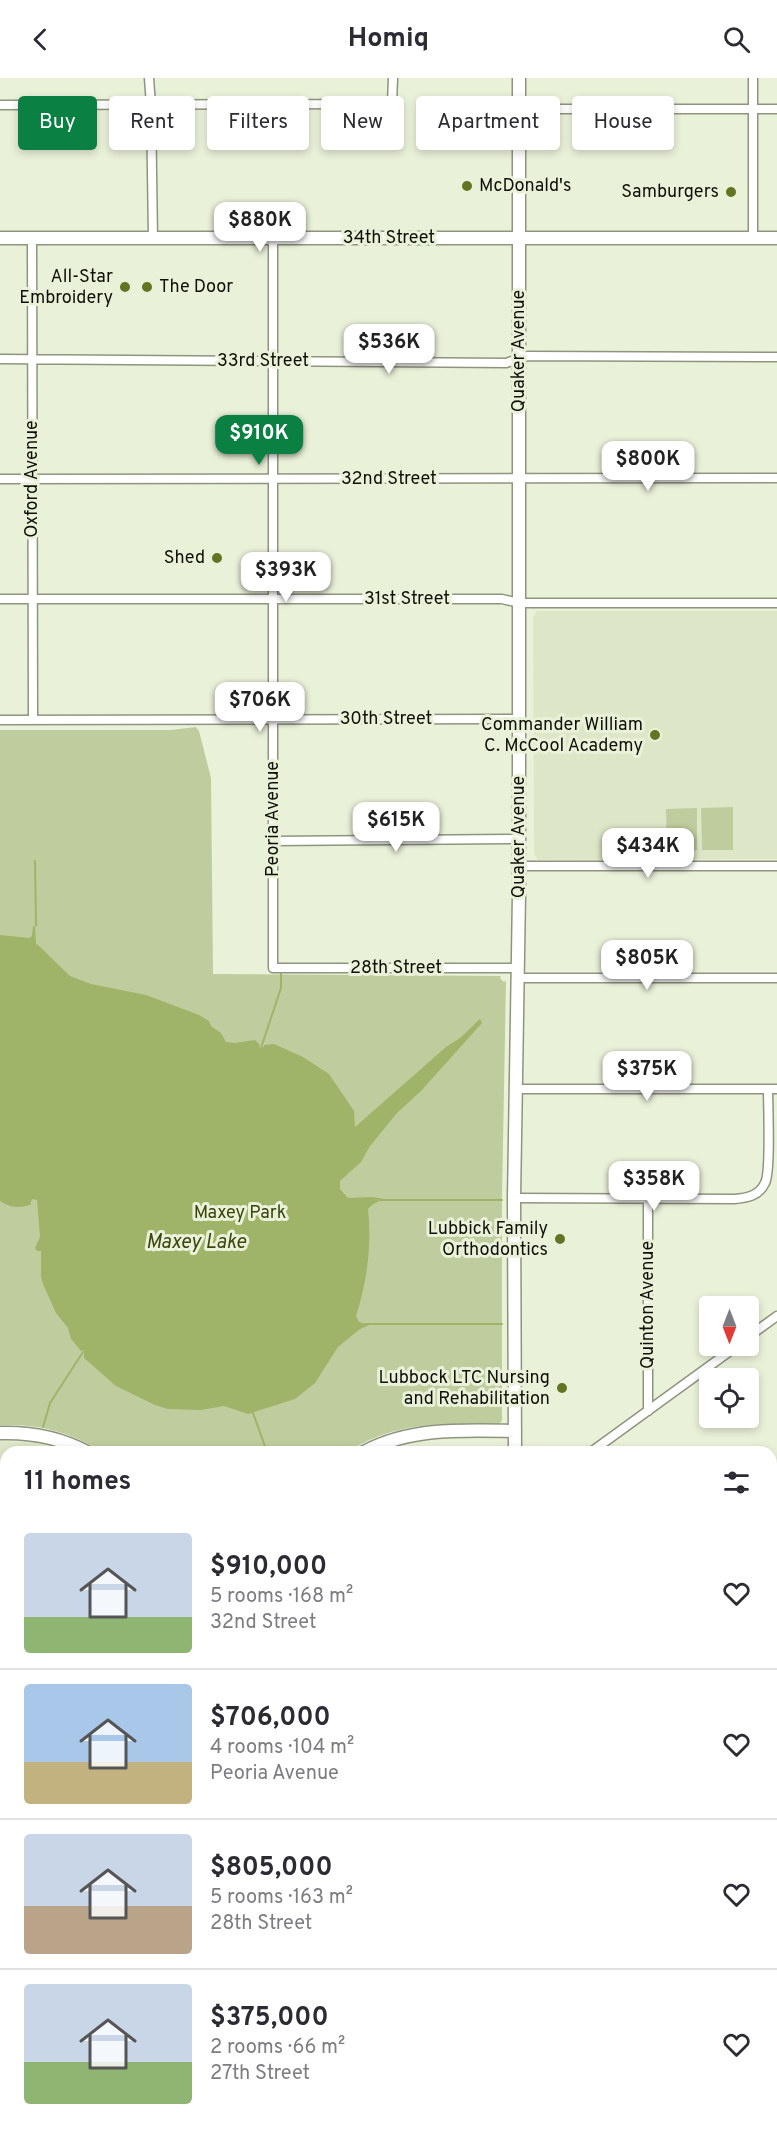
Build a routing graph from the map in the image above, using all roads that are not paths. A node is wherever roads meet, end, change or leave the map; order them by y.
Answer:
1 (149, 78) edge
2 (393, 78) edge
3 (519, 78) edge
4 (753, 78) edge
5 (150, 96) edge
6 (519, 96) edge
7 (0, 105) edge
8 (109, 105) edge
9 (195, 105) edge
10 (560, 109) edge
11 (753, 109) junction
12 (777, 109) edge
13 (152, 150) edge
14 (519, 150) edge
15 (519, 237) junction
16 (0, 238) edge
17 (32, 238) junction
18 (153, 238) junction
19 (273, 238) junction
20 (753, 238) junction
21 (777, 238) edge
22 (777, 357) edge
23 (0, 359) edge
24 (32, 359) junction
25 (519, 359) junction
26 (273, 361) junction
27 (777, 478) edge
28 (0, 479) edge
29 (32, 479) junction
30 (272, 479) junction
31 (519, 479) junction
32 (0, 599) edge
33 (33, 599) junction
34 (272, 599) junction
35 (520, 603) junction
36 (777, 603) edge
37 (519, 719) junction
38 (0, 720) edge
39 (33, 720) junction
40 (273, 720) junction
41 (519, 839) junction
42 (273, 841) junction
43 (519, 866) junction
44 (777, 866) edge
45 (273, 968) joint
46 (518, 973) junction
47 (777, 978) edge
48 (516, 1089) junction
49 (772, 1089) edge
50 (514, 1198) junction
51 (648, 1199) junction
52 (777, 1316) edge
53 (759, 1329) edge
54 (723, 1356) edge
55 (648, 1411) junction
56 (515, 1431) junction
57 (0, 1433) edge
58 (72, 1446) edge
59 (377, 1446) edge
60 (515, 1446) edge
61 (599, 1446) edge

1 - 5 street
2 - 9 street
3 - 6 main road, Quaker Avenue
4 - 11 street
7 - 8 street
10 - 11 street
11 - 12 street
11 - 20 street
13 - 18 street
14 - 15 main road, Quaker Avenue
15 - 19 main road, 34th Street
15 - 20 main road, 34th Street
15 - 25 main road, Quaker Avenue
16 - 17 main road, 34th Street
17 - 18 main road, 34th Street
17 - 24 street, Oxford Avenue
18 - 19 main road, 34th Street
19 - 26 street, Peoria Avenue
20 - 21 main road, 34th Street
22 - 25 street, 33rd Street
23 - 24 street, 33rd Street
24 - 26 street, 33rd Street
24 - 29 street, Oxford Avenue
25 - 26 street, 33rd Street
25 - 31 main road, Quaker Avenue
26 - 30 street, Peoria Avenue
27 - 31 street, 32nd Street
28 - 29 street, 32nd Street
29 - 30 street, 32nd Street
29 - 33 street, Oxford Avenue
30 - 31 street, 32nd Street
30 - 34 street, Peoria Avenue
31 - 35 main road, Quaker Avenue
32 - 33 street, 31st Street
33 - 34 street, 31st Street
33 - 39 street, Oxford Avenue
34 - 35 street, 31st Street
34 - 40 street, Peoria Avenue
35 - 36 street, 31st Street
35 - 37 main road, Quaker Avenue
37 - 40 street, 30th Street
37 - 41 main road, Quaker Avenue
38 - 39 street, 30th Street
39 - 40 street, 30th Street
40 - 42 street, Peoria Avenue
41 - 42 street
41 - 43 main road, Quaker Avenue
42 - 45 street, Peoria Avenue
43 - 44 street
43 - 46 main road, Quaker Avenue
45 - 46 street, 28th Street
46 - 47 street, 28th Street
46 - 48 main road, Quaker Avenue
48 - 49 street
48 - 50 main road, Quaker Avenue
49 - 51 street
50 - 51 street
50 - 56 main road, Quaker Avenue
51 - 55 street, Quinton Avenue
52 - 53 street
54 - 55 street
55 - 61 street
56 - 59 main road
56 - 60 main road, Quaker Avenue
57 - 58 main road

